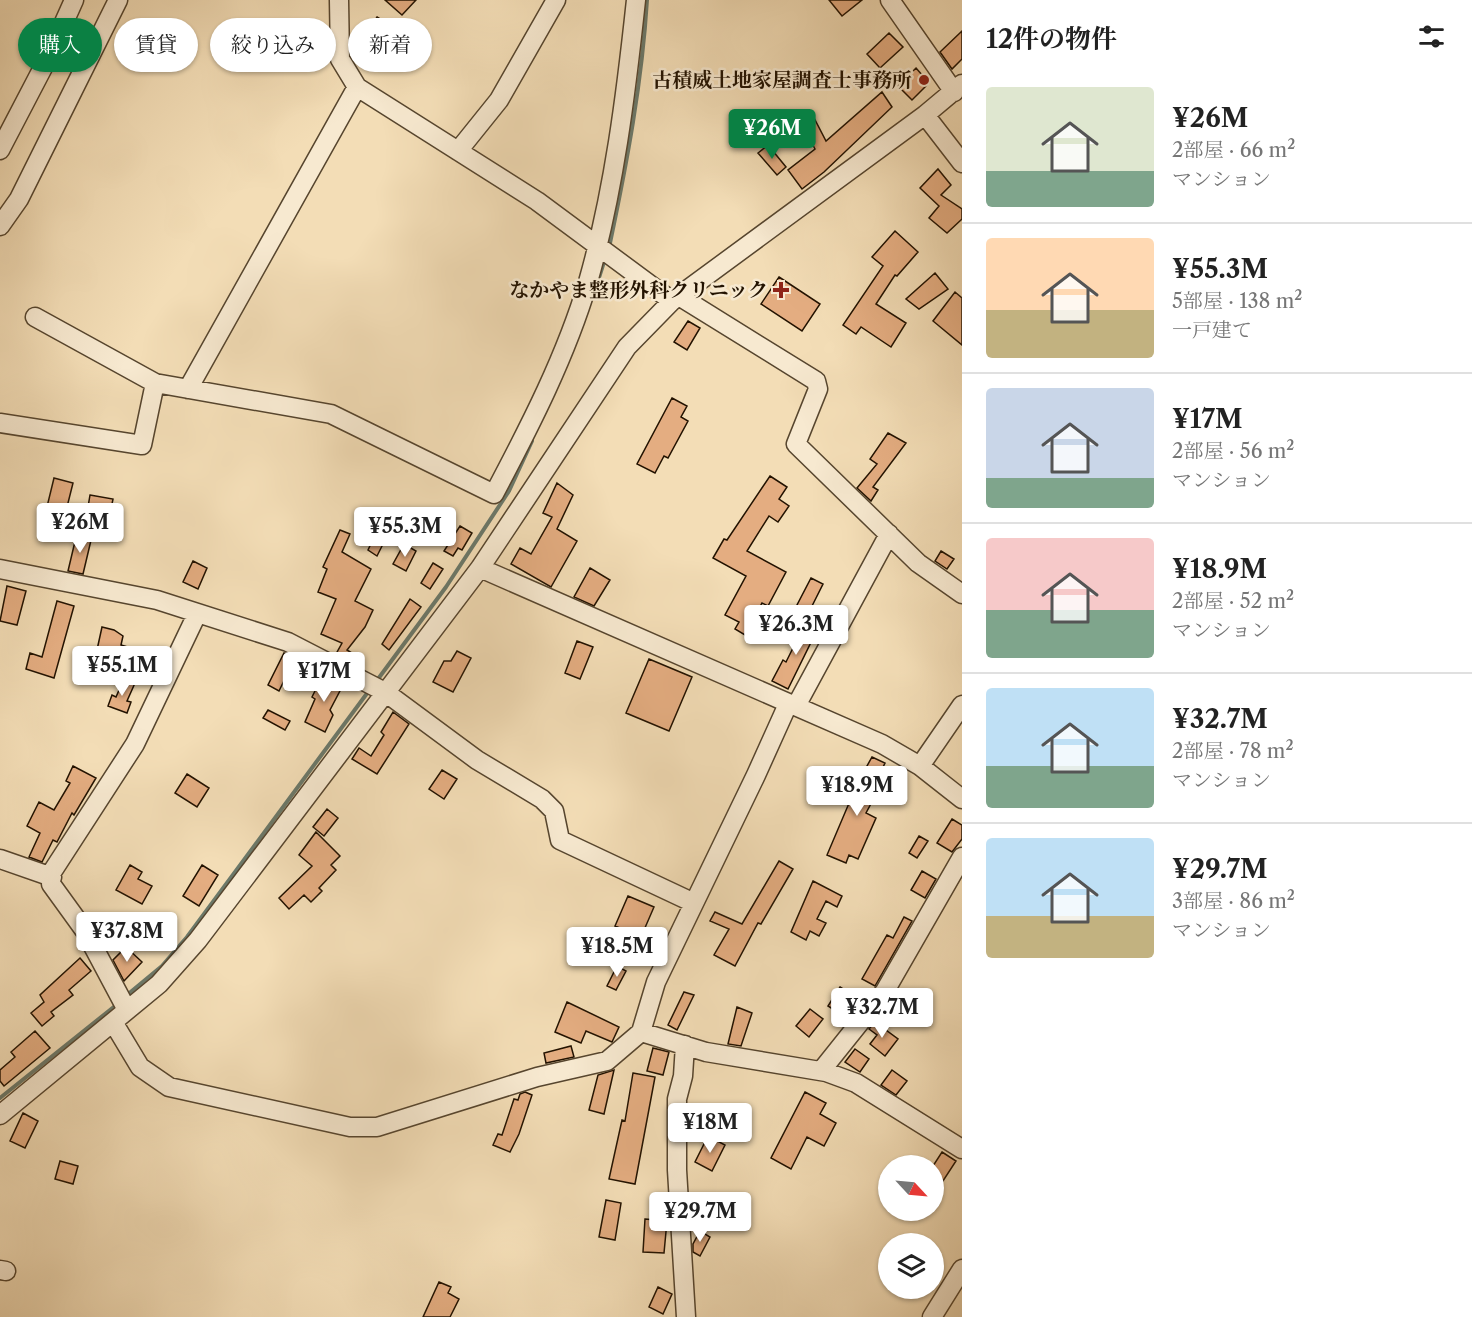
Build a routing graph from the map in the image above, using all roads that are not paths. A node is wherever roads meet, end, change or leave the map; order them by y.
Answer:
1 (74, 0) edge
2 (118, 0) edge
3 (339, 0) edge
4 (556, 0) edge
5 (636, 0) edge
6 (890, 0) edge
7 (357, 87) junction
8 (958, 88) edge
9 (925, 115) junction
10 (0, 150) edge
11 (458, 151) junction
12 (962, 163) edge
13 (0, 226) edge
14 (597, 245) junction
15 (676, 298) junction
16 (35, 316) dead end
17 (155, 383) junction
18 (188, 389) junction
19 (0, 423) edge
20 (889, 534) junction
21 (480, 568) junction
22 (0, 569) edge
23 (962, 594) edge
24 (197, 614) junction
25 (385, 692) junction
26 (792, 705) junction
27 (962, 705) edge
28 (920, 766) junction
29 (962, 799) edge
30 (962, 857) edge
31 (0, 859) edge
32 (51, 877) junction
33 (694, 903) junction
34 (127, 1010) junction
35 (113, 1022) junction
36 (641, 1032) junction
37 (685, 1045) junction
38 (821, 1071) junction
39 (0, 1115) edge
40 (962, 1149) edge
41 (962, 1269) edge
42 (686, 1317) edge
43 (932, 1317) edge

1 - 10 street
2 - 13 street
3 - 7 street
4 - 11 street
5 - 14 street
6 - 8 street
7 - 11 street
7 - 18 street
8 - 9 street
9 - 12 street
9 - 15 street
11 - 14 street
14 - 15 street
14 - 18 street
15 - 20 street
15 - 21 street
16 - 17 street
17 - 18 street
17 - 19 street
20 - 23 street
20 - 26 street
21 - 25 street
21 - 26 street
22 - 24 street
24 - 25 street
24 - 32 street
25 - 33 street
25 - 34 street
26 - 28 street
26 - 33 street
27 - 28 street
28 - 29 street
30 - 38 street
31 - 32 street
32 - 34 street
33 - 36 street
34 - 35 street
35 - 36 street
35 - 39 street
36 - 37 street
37 - 38 street
37 - 42 street
38 - 40 street
41 - 43 street

